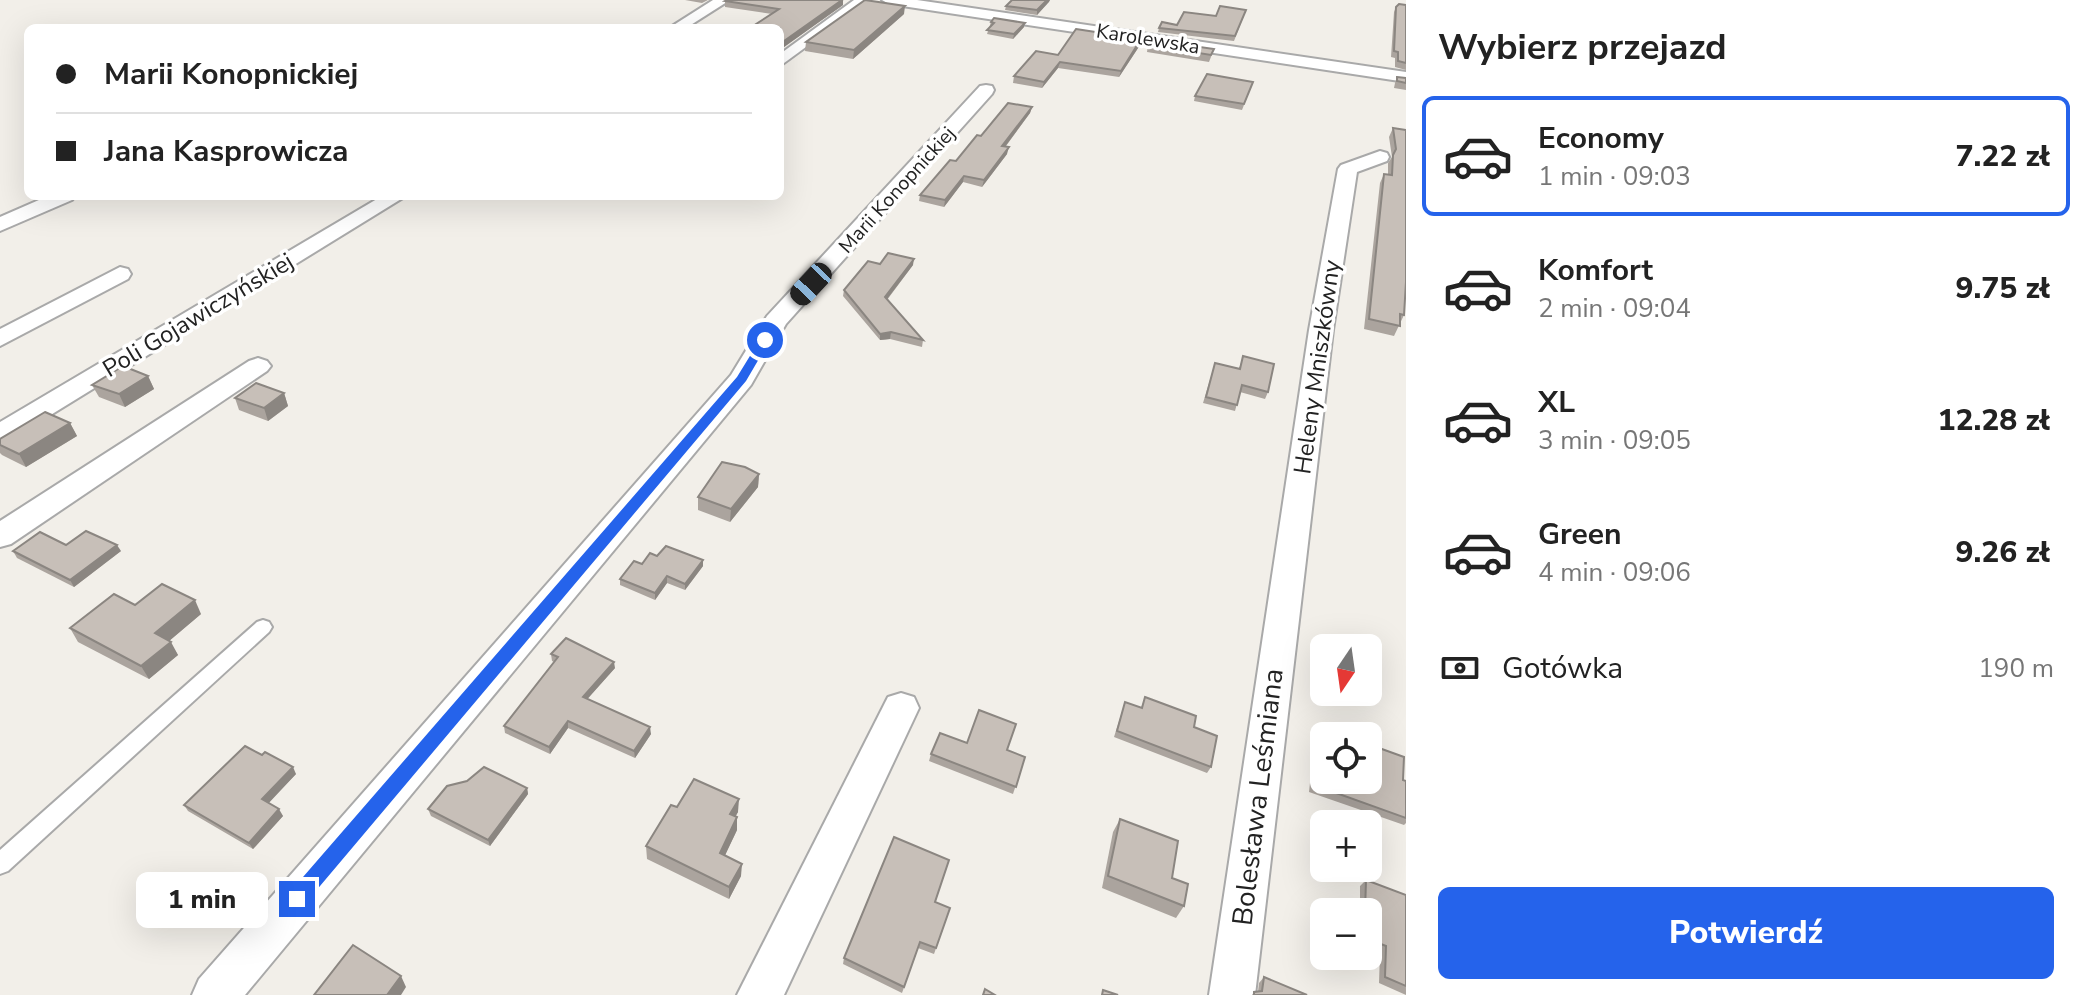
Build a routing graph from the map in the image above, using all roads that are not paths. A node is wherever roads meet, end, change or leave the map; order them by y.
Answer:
1 (723, 0) edge
2 (863, 0) edge
3 (889, 0) edge
4 (683, 24) edge
5 (784, 58) edge
6 (1406, 77) edge
7 (986, 90) dead end
8 (1380, 157) dead end
9 (56, 200) edge
10 (389, 200) edge
11 (0, 225) edge
12 (120, 274) dead end
13 (0, 339) edge
14 (258, 366) dead end
15 (0, 434) edge
16 (0, 536) edge
17 (1284, 600) joint
18 (263, 627) dead end
19 (901, 708) dead end
20 (0, 864) edge
21 (215, 995) edge
22 (760, 995) edge
23 (1232, 995) edge

1 - 4 street
2 - 5 street
3 - 6 street, Karolewska
7 - 21 street, Marii Konopnickiej
8 - 17 street, Heleny Mniszkówny
9 - 11 street
10 - 15 street, Poli Gojawiczyńskiej
12 - 13 street
14 - 16 street
17 - 23 street, Bolesława Leśmiana
18 - 20 lane
19 - 22 street

